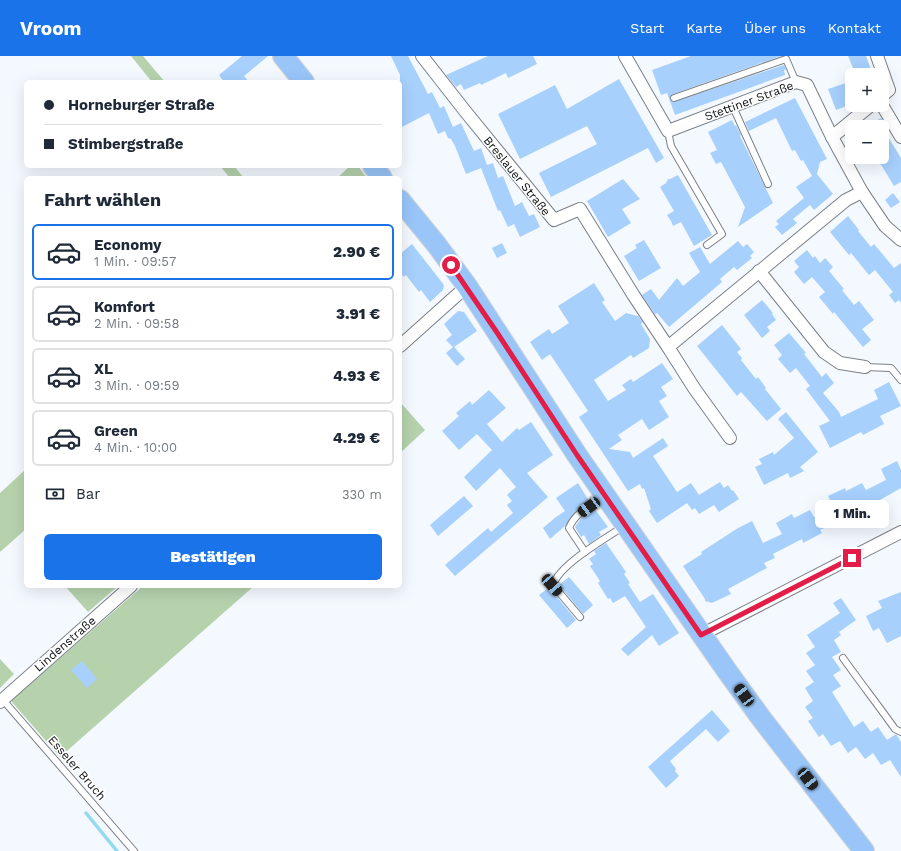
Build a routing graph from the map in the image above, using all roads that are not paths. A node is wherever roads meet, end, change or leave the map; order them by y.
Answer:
1 (283, 56) edge
2 (422, 56) edge
3 (626, 56) edge
4 (878, 56) edge
5 (882, 68) edge
6 (302, 80) edge
7 (796, 82) junction
8 (674, 98) dead end
9 (733, 107) junction
10 (862, 112) edge
11 (886, 112) edge
12 (668, 131) junction
13 (832, 137) junction
14 (901, 137) edge
15 (768, 184) dead end
16 (862, 192) junction
17 (402, 202) edge
18 (901, 240) edge
19 (707, 245) dead end
20 (759, 271) junction
21 (467, 286) junction
22 (402, 344) edge
23 (668, 346) junction
24 (865, 367) joint
25 (901, 380) edge
26 (730, 438) dead end
27 (605, 496) junction
28 (625, 525) junction
29 (901, 532) edge
30 (586, 552) junction
31 (129, 588) edge
32 (580, 616) dead end
33 (701, 635) junction
34 (843, 658) dead end
35 (1, 701) edge
36 (901, 732) edge
37 (134, 851) edge
38 (864, 851) edge

1 - 6 main road
2 - 23 street, Breslauer Straße
3 - 12 street
4 - 5 street
7 - 8 lane
7 - 9 street, Stettiner Straße
7 - 13 street, Stettiner Straße
9 - 12 street, Stettiner Straße
9 - 15 lane
10 - 13 street
11 - 14 street
12 - 19 lane
13 - 16 street, Stettiner Straße
16 - 18 street, Stettiner Straße
16 - 20 street
17 - 21 main road
20 - 23 street
20 - 24 street
21 - 22 street
21 - 27 main road
23 - 26 street, Breslauer Straße
24 - 25 lane
27 - 28 main road
27 - 30 lane
28 - 30 lane
28 - 33 main road
29 - 33 street
30 - 32 lane
31 - 35 street, Lindenstraße
33 - 38 main road
34 - 36 lane
35 - 37 lane, Esseler Bruch

